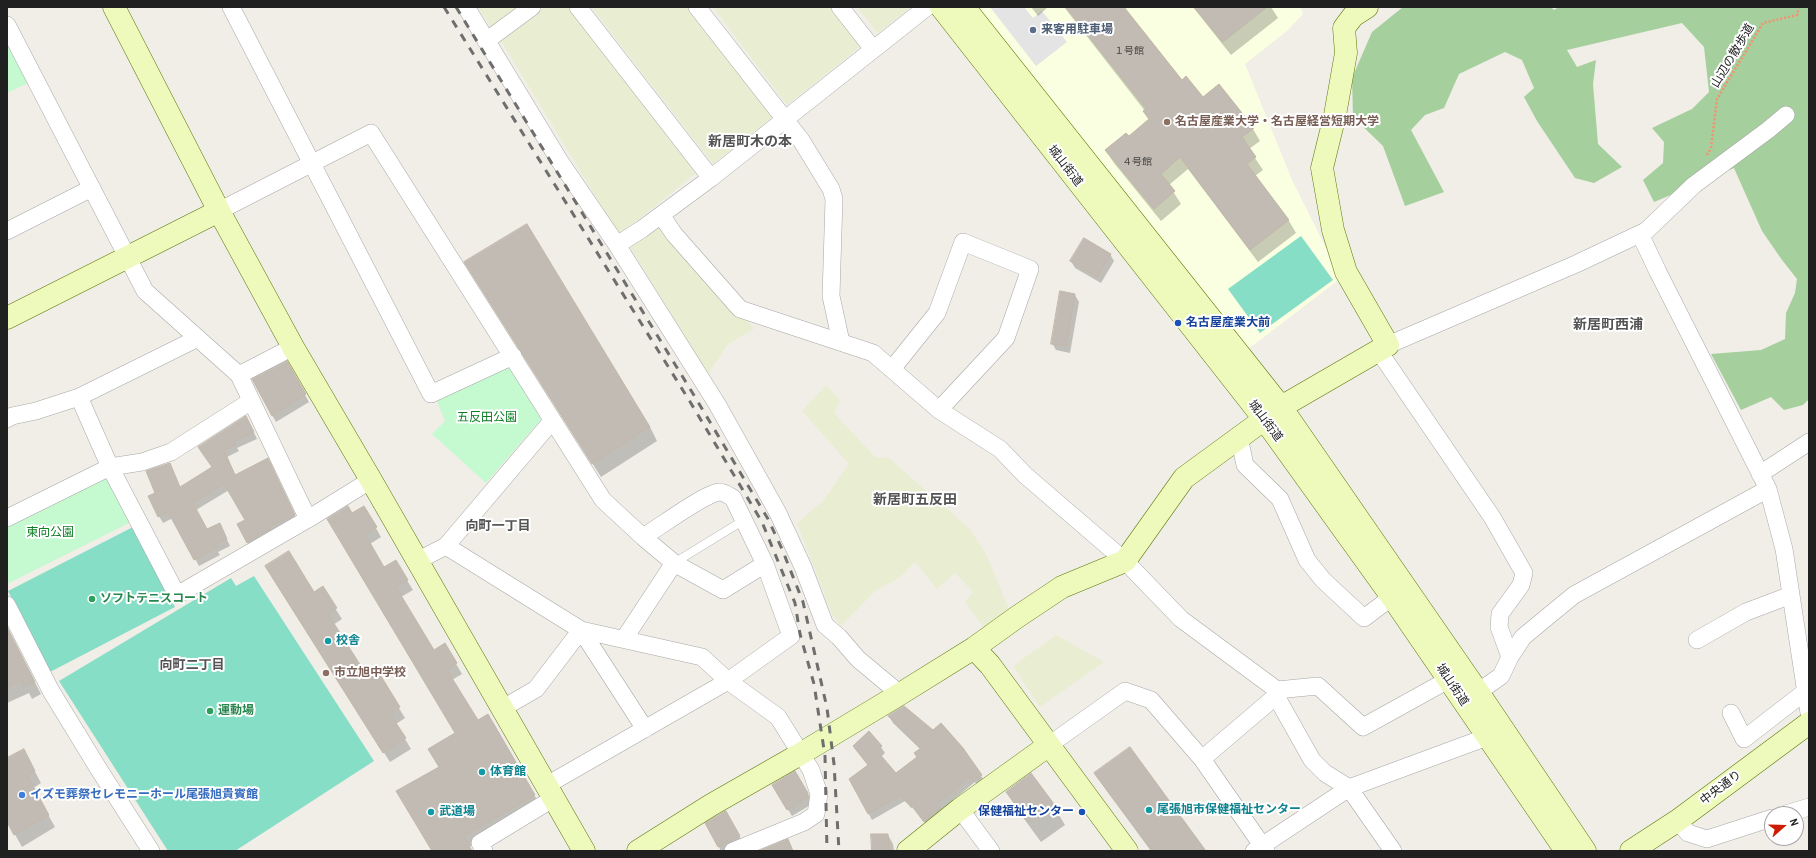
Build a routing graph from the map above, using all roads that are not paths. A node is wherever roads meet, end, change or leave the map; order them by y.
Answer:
1 (114, 7) edge
2 (231, 7) edge
3 (466, 7) edge
4 (532, 7) edge
5 (578, 7) edge
6 (697, 7) edge
7 (840, 7) edge
8 (927, 7) edge
9 (941, 7) edge
10 (964, 7) edge
11 (1367, 7) edge
12 (7, 25) edge
13 (486, 41) junction
14 (873, 49) junction
15 (1786, 115) dead end
16 (784, 119) junction
17 (312, 164) junction
18 (711, 178) junction
19 (92, 188) junction
20 (219, 211) junction
21 (661, 215) junction
22 (7, 231) edge
23 (1640, 234) junction
24 (617, 245) junction
25 (127, 258) junction
26 (7, 318) edge
27 (198, 338) junction
28 (841, 342) junction
29 (293, 347) junction
30 (1383, 347) junction
31 (513, 356) junction
32 (892, 369) junction
33 (239, 375) junction
34 (79, 396) junction
35 (251, 400) junction
36 (939, 410) junction
37 (9, 413) edge
38 (1272, 413) junction
39 (552, 421) junction
40 (1239, 437) junction
41 (1809, 442) edge
42 (110, 467) junction
43 (1760, 474) junction
44 (371, 480) junction
45 (1768, 489) junction
46 (7, 518) edge
47 (308, 519) junction
48 (744, 520) junction
49 (643, 537) junction
50 (446, 546) junction
51 (417, 561) junction
52 (1125, 561) junction
53 (674, 563) junction
54 (765, 564) junction
55 (1791, 595) junction
56 (1392, 598) junction
57 (7, 605) edge
58 (581, 630) junction
59 (624, 639) junction
60 (1697, 640) dead end
61 (974, 648) junction
62 (1510, 656) junction
63 (728, 680) junction
64 (1448, 680) junction
65 (1806, 691) junction
66 (1478, 692) junction
67 (1277, 693) junction
68 (900, 694) junction
69 (503, 708) junction
70 (1731, 713) dead end
71 (1809, 713) edge
72 (1809, 723) edge
73 (645, 728) junction
74 (1487, 737) junction
75 (1049, 745) junction
76 (802, 754) junction
77 (1202, 759) junction
78 (1349, 788) junction
79 (551, 791) junction
80 (960, 809) junction
81 (1677, 821) junction
82 (1764, 821) edge
83 (1261, 849) edge
84 (151, 851) edge
85 (484, 851) edge
86 (584, 851) edge
87 (638, 851) edge
88 (732, 851) edge
89 (908, 851) edge
90 (991, 851) edge
91 (1127, 851) edge
92 (1393, 851) edge
93 (1566, 851) edge
94 (1585, 851) edge
95 (1631, 851) edge

1 - 20 street
2 - 17 street
3 - 13 street
4 - 13 street
5 - 18 street
6 - 16 street
7 - 14 street
8 - 14 street
9 - 38 street, 城山街道
10 - 38 street, 城山街道
11 - 30 street
12 - 19 street
13 - 24 street
14 - 16 street
15 - 23 street
16 - 18 street
16 - 28 street
17 - 20 street
17 - 31 street
17 - 31 street
18 - 21 street
19 - 22 street
19 - 25 street
20 - 25 street
20 - 29 street
21 - 24 street
21 - 28 street
23 - 30 street
23 - 43 street
24 - 68 street
25 - 26 street
25 - 27 street
27 - 33 street
27 - 34 street
28 - 32 street
29 - 33 street
29 - 44 street
30 - 38 street
30 - 62 street
31 - 39 street
32 - 36 street
32 - 36 street
33 - 35 street
34 - 37 street
34 - 42 street
35 - 42 street
35 - 47 street
36 - 52 street
38 - 40 street
38 - 56 street, 城山街道
38 - 66 street, 城山街道
39 - 49 street
39 - 50 street
40 - 52 street
40 - 56 street
41 - 43 street
42 - 46 street
42 - 47 street
43 - 45 street
44 - 47 street
44 - 51 street
45 - 55 street
45 - 62 street
48 - 49 street
48 - 53 lane
48 - 54 street
49 - 53 street
50 - 51 street
50 - 58 street
51 - 69 street
52 - 61 street
52 - 67 street
53 - 54 street
53 - 59 street
54 - 63 street
55 - 60 street
55 - 65 street
56 - 64 street, 城山街道
57 - 84 street
58 - 59 street
58 - 69 street
58 - 73 street
59 - 63 street
61 - 68 street
61 - 75 street
62 - 66 street
63 - 73 street
63 - 76 street
64 - 67 street
64 - 74 street, 城山街道
65 - 70 street
65 - 71 street
66 - 94 street, 城山街道
67 - 77 street
67 - 78 street
68 - 76 street
69 - 79 street
72 - 81 street, 中央通り
73 - 79 street
74 - 78 street
74 - 93 street, 城山街道
75 - 77 street
75 - 80 street
75 - 91 street
76 - 87 street
76 - 88 street
77 - 83 street
78 - 83 street
78 - 92 street
79 - 85 street
79 - 86 street
80 - 89 street
80 - 90 street
81 - 82 street
81 - 95 street, 中央通り

